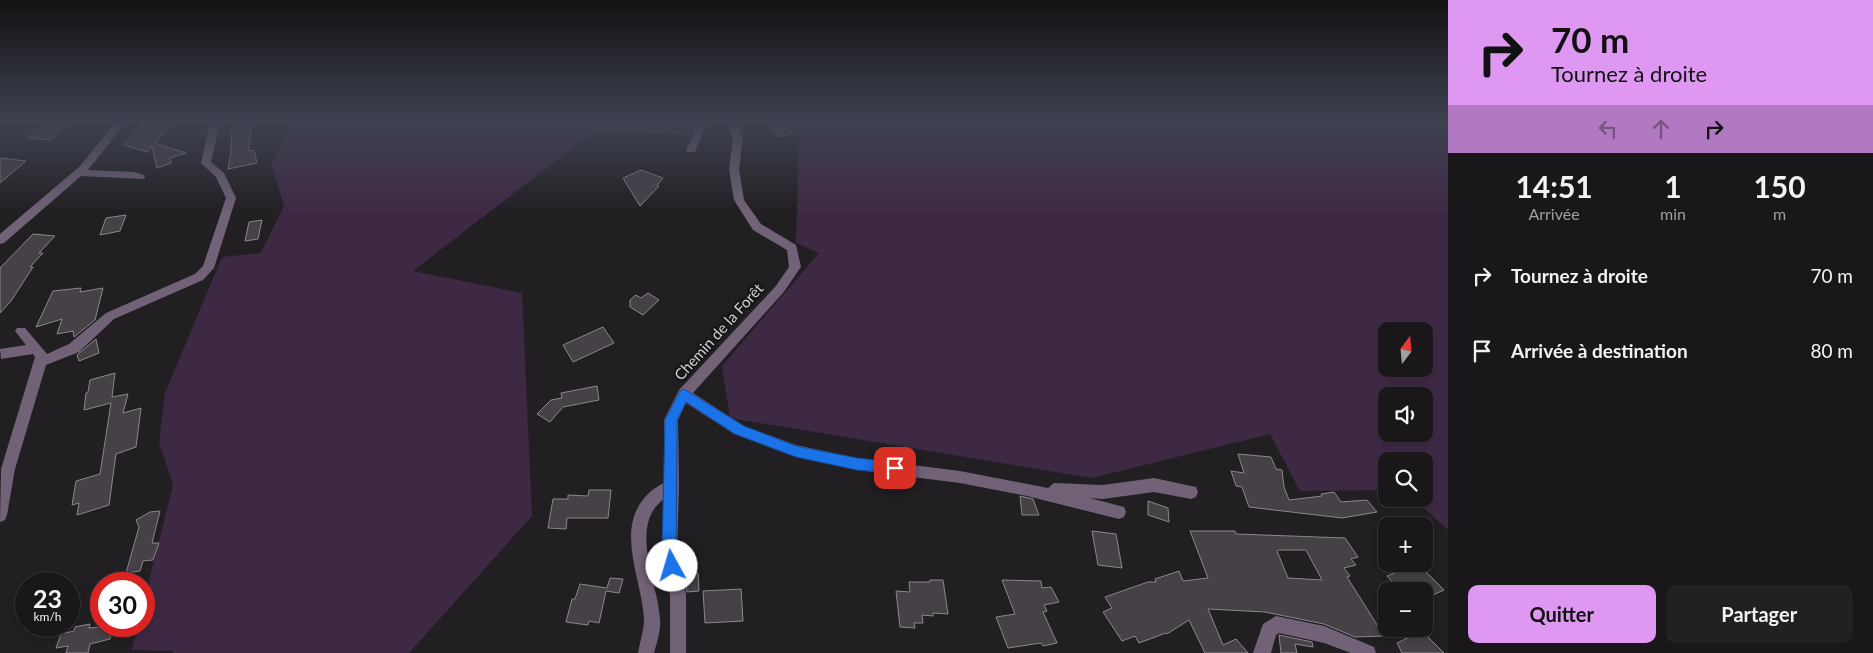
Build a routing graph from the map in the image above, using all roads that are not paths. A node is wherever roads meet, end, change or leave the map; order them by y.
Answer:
1 (96, 152) edge
2 (208, 152) edge
3 (736, 152) edge
4 (79, 173) junction
5 (140, 177) dead end
6 (0, 240) edge
7 (21, 331) dead end
8 (1, 354) edge
9 (39, 356) junction
10 (684, 394) junction
11 (4, 470) edge
12 (672, 485) junction
13 (1027, 490) junction
14 (1191, 492) dead end
15 (1119, 512) dead end
16 (0, 515) edge
17 (646, 653) edge
18 (678, 653) edge
19 (1261, 653) edge
20 (1368, 653) edge

1 - 4 street
2 - 9 street
3 - 10 street, Chemin de la Forêt
4 - 5 street
4 - 6 street
7 - 9 street
8 - 9 street
9 - 11 street
10 - 12 street, Chemin de la Forêt
10 - 13 street
11 - 16 street
12 - 17 street
12 - 18 street, Chemin de la Forêt
13 - 14 street
13 - 15 street
19 - 20 street

